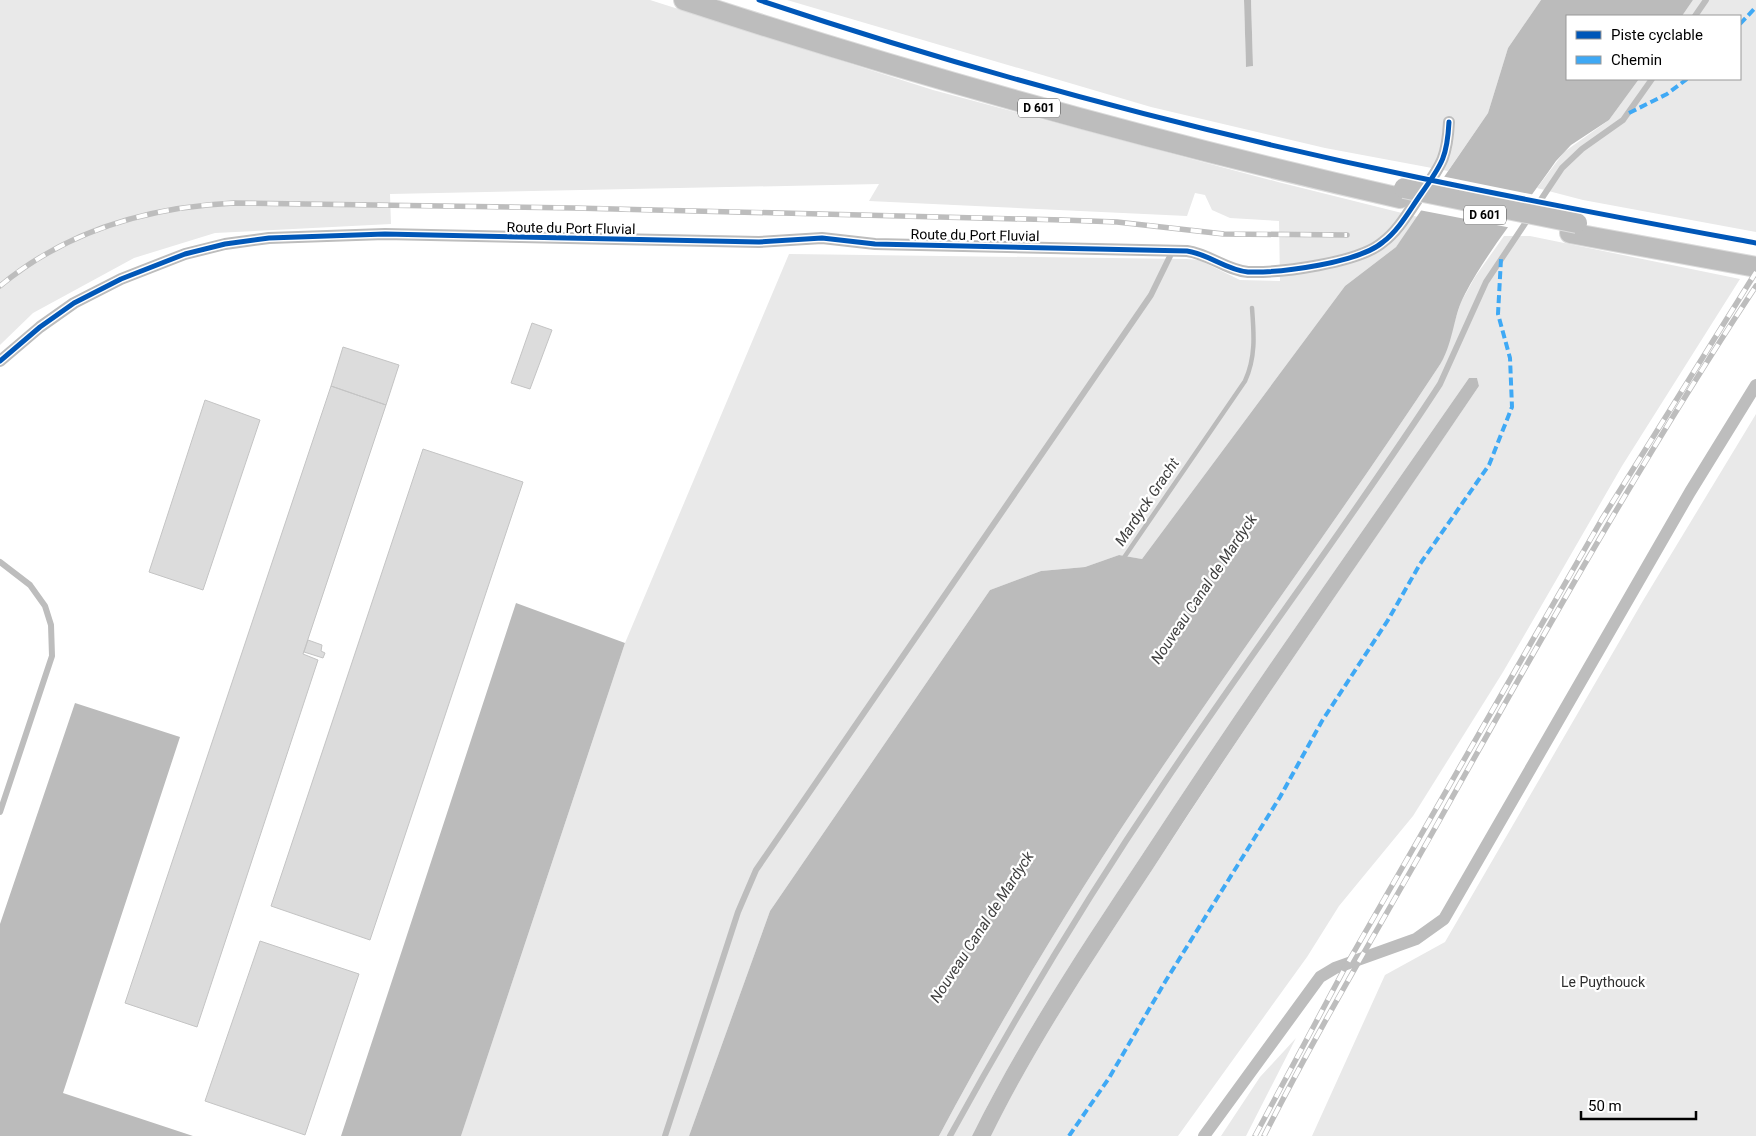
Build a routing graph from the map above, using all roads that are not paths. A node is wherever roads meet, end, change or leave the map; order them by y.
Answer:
1 (684, 0) edge
2 (726, 0) edge
3 (1706, 0) edge
4 (1696, 15) edge
5 (1651, 80) edge
6 (1449, 122) dead end
7 (1402, 193) junction
8 (1173, 250) junction
9 (1702, 252) junction
10 (1756, 256) edge
11 (1756, 268) edge
12 (0, 361) edge
13 (1756, 385) edge
14 (0, 562) edge
15 (0, 812) edge
16 (664, 1136) edge
17 (950, 1136) edge
18 (1204, 1136) edge

1 - 7 main road, D 601
2 - 7 main road, D 601
3 - 4 lane
5 - 17 lane
6 - 8 street, Route du Port Fluvial
7 - 9 main road, D 601
8 - 12 street, Route du Port Fluvial
8 - 16 lane
9 - 10 main road, D 601
9 - 11 main road, D 601
13 - 18 street
14 - 15 lane

